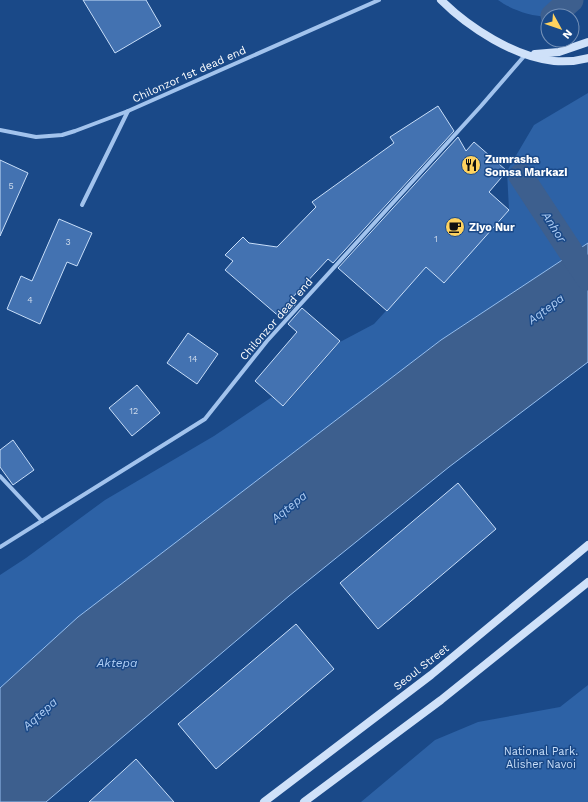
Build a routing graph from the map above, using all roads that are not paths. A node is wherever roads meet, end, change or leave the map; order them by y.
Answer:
1 (379, 0) edge
2 (442, 0) edge
3 (588, 42) edge
4 (526, 54) junction
5 (588, 58) edge
6 (128, 111) junction
7 (0, 130) edge
8 (82, 205) dead end
9 (0, 476) edge
10 (42, 521) junction
11 (588, 545) edge
12 (0, 547) edge
13 (588, 582) edge
14 (264, 802) edge
15 (304, 802) edge

1 - 6 street, Chilonzor 1st dead end
2 - 4 main road
3 - 4 main road
4 - 5 main road
4 - 10 street, Chilonzor dead end
6 - 7 street, Chilonzor 1st dead end
6 - 8 street
9 - 10 street
10 - 12 street, Chilonzor dead end
11 - 14 main road, Seoul Street
13 - 15 main road

